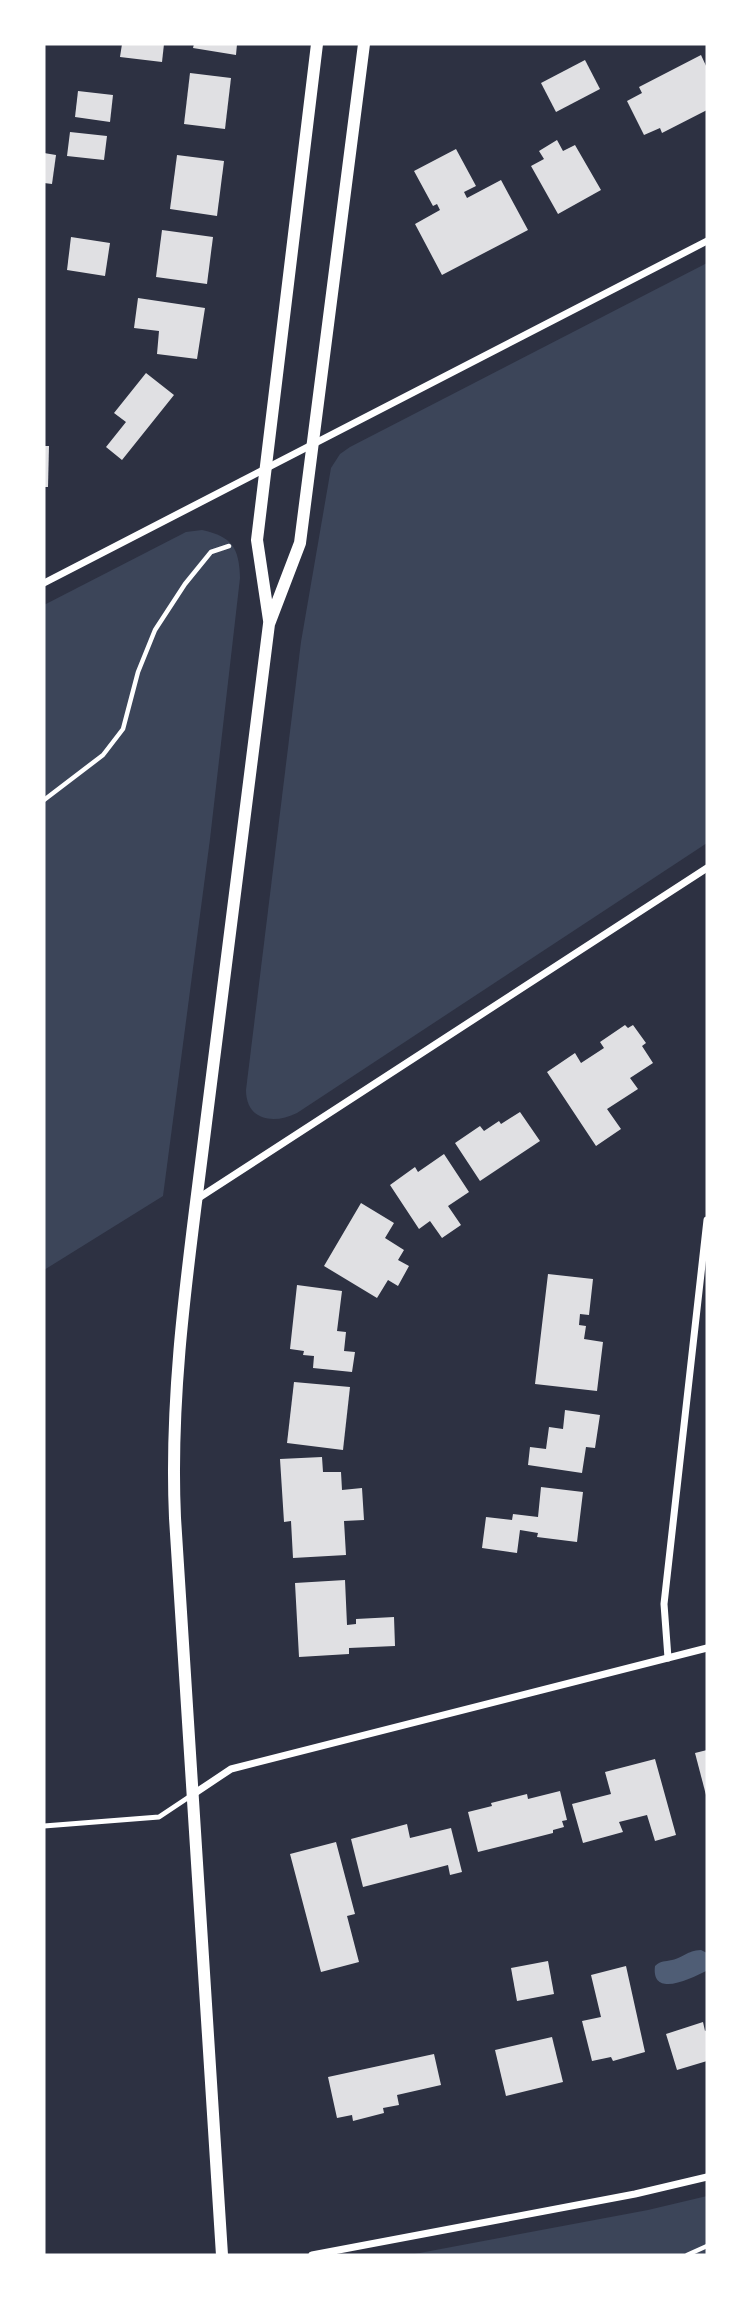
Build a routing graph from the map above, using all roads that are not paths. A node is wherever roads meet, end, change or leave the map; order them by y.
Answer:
1 (317, 44) edge
2 (364, 44) edge
3 (707, 241) edge
4 (312, 445) junction
5 (265, 469) junction
6 (44, 583) edge
7 (269, 624) junction
8 (707, 868) edge
9 (197, 1199) junction
10 (707, 1220) edge
11 (707, 1648) edge
12 (667, 1658) junction
13 (192, 1795) junction
14 (44, 1826) edge
15 (707, 2177) edge
16 (222, 2255) edge
17 (312, 2255) edge

1 - 5 street
2 - 4 street
3 - 4 street
4 - 5 street
4 - 7 street
5 - 6 street
5 - 7 street
7 - 9 street
8 - 9 street
9 - 13 street
10 - 12 street
11 - 12 street
12 - 13 street
13 - 14 lane
13 - 16 street
15 - 17 street

